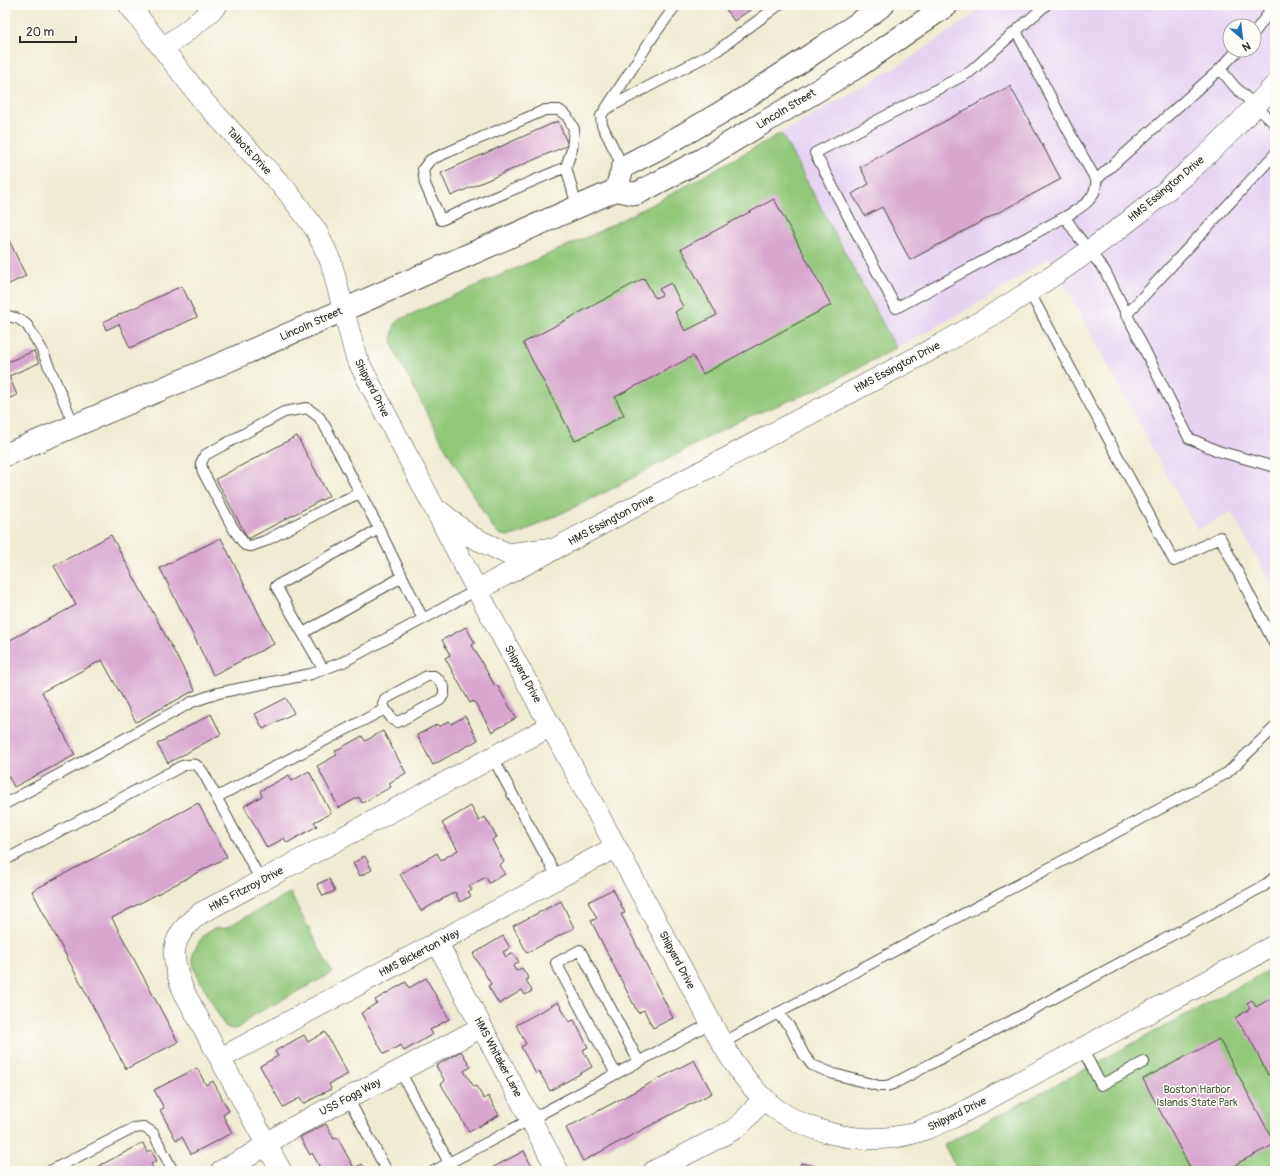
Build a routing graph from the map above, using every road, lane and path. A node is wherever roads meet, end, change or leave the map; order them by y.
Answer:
1 (129, 5) edge
2 (217, 5) edge
3 (676, 5) edge
4 (779, 5) edge
5 (883, 5) edge
6 (947, 5) edge
7 (1046, 5) edge
8 (1269, 5) edge
9 (1262, 22) edge
10 (1016, 31) junction
11 (162, 48) junction
12 (1230, 58) edge
13 (1220, 69) junction
14 (1275, 85) edge
15 (1256, 106) junction
16 (606, 109) junction
17 (1275, 124) edge
18 (1275, 154) edge
19 (566, 167) junction
20 (624, 167) junction
21 (1096, 180) junction
22 (616, 190) junction
23 (577, 207) junction
24 (1066, 217) junction
25 (1089, 250) junction
26 (1029, 291) junction
27 (344, 309) junction
28 (5, 315) edge
29 (1126, 315) junction
30 (74, 426) junction
31 (5, 455) edge
32 (1275, 467) edge
33 (360, 494) junction
34 (433, 505) junction
35 (379, 529) junction
36 (557, 548) junction
37 (402, 577) junction
38 (477, 590) junction
39 (423, 619) junction
40 (303, 633) junction
41 (1275, 645) edge
42 (323, 669) junction
43 (385, 709) junction
44 (551, 726) junction
45 (1275, 727) edge
46 (493, 758) junction
47 (217, 797) junction
48 (5, 804) edge
49 (616, 847) junction
50 (5, 860) edge
51 (1275, 877) edge
52 (558, 879) junction
53 (262, 881) junction
54 (438, 944) junction
55 (1275, 945) edge
56 (777, 1013) junction
57 (711, 1023) junction
58 (482, 1027) junction
59 (722, 1043) junction
60 (1082, 1048) junction
61 (221, 1058) junction
62 (639, 1062) junction
63 (1144, 1062) dead end
64 (400, 1071) junction
65 (616, 1074) junction
66 (348, 1098) junction
67 (764, 1098) junction
68 (531, 1119) junction
69 (267, 1145) junction
70 (449, 1163) junction
71 (50, 1171) edge
72 (173, 1171) edge
73 (221, 1171) edge
74 (281, 1171) edge
75 (387, 1171) edge
76 (434, 1171) edge
77 (558, 1171) edge
78 (654, 1171) edge

1 - 11 street, Talbots Drive
2 - 11 street
3 - 16 lane
4 - 16 lane
5 - 20 main road
6 - 22 main road, Lincoln Street
7 - 10 lane
8 - 9 lane
10 - 21 lane
10 - 24 lane
11 - 27 street, Talbots Drive
12 - 13 lane
13 - 15 lane
13 - 21 lane
14 - 15 street, HMS Essington Drive
15 - 17 lane
15 - 25 street, HMS Essington Drive
16 - 20 lane
18 - 29 lane
19 - 19 lane
19 - 23 lane
20 - 22 main road
21 - 24 lane
22 - 23 main road, Lincoln Street
23 - 27 main road, Lincoln Street
24 - 25 lane
25 - 26 street, HMS Essington Drive
25 - 29 lane
26 - 36 street, HMS Essington Drive
26 - 41 lane
27 - 30 main road, Lincoln Street
27 - 34 street, Shipyard Drive
28 - 30 lane
29 - 32 lane
30 - 31 main road, Lincoln Street
33 - 33 lane
33 - 35 lane
34 - 36 street
34 - 38 street, Shipyard Drive
35 - 37 lane
35 - 40 lane
36 - 38 street, HMS Essington Drive
37 - 39 lane
37 - 40 lane
38 - 39 lane
38 - 44 street, Shipyard Drive
39 - 42 lane
40 - 42 lane
42 - 48 lane
43 - 43 lane
43 - 47 lane
44 - 46 street, HMS Fitzroy Drive
44 - 49 street, Shipyard Drive
45 - 56 lane
46 - 52 lane
46 - 53 street, HMS Fitzroy Drive
47 - 50 lane
47 - 53 lane
49 - 52 street, HMS Bickerton Way
49 - 57 street, Shipyard Drive
51 - 56 lane
52 - 54 street, HMS Bickerton Way
53 - 61 street, HMS Fitzroy Drive
54 - 58 street, HMS Whitaker Lane
54 - 61 street, HMS Bickerton Way
55 - 60 street, Shipyard Drive
56 - 59 lane
57 - 59 street, Shipyard Drive
57 - 62 lane
58 - 64 street, USS Fogg Way
58 - 68 street, HMS Whitaker Lane
59 - 67 street, Shipyard Drive
60 - 63 lane
60 - 67 street, Shipyard Drive
61 - 69 street, HMS Fitzroy Drive
62 - 65 lane
62 - 65 lane
64 - 66 street, USS Fogg Way
64 - 70 lane
65 - 68 lane
66 - 69 street, USS Fogg Way
66 - 75 lane
67 - 78 street
68 - 70 lane
68 - 77 street, HMS Whitaker Lane
69 - 73 street, USS Fogg Way
69 - 74 street, HMS Fitzroy Drive
70 - 76 lane
71 - 72 lane

